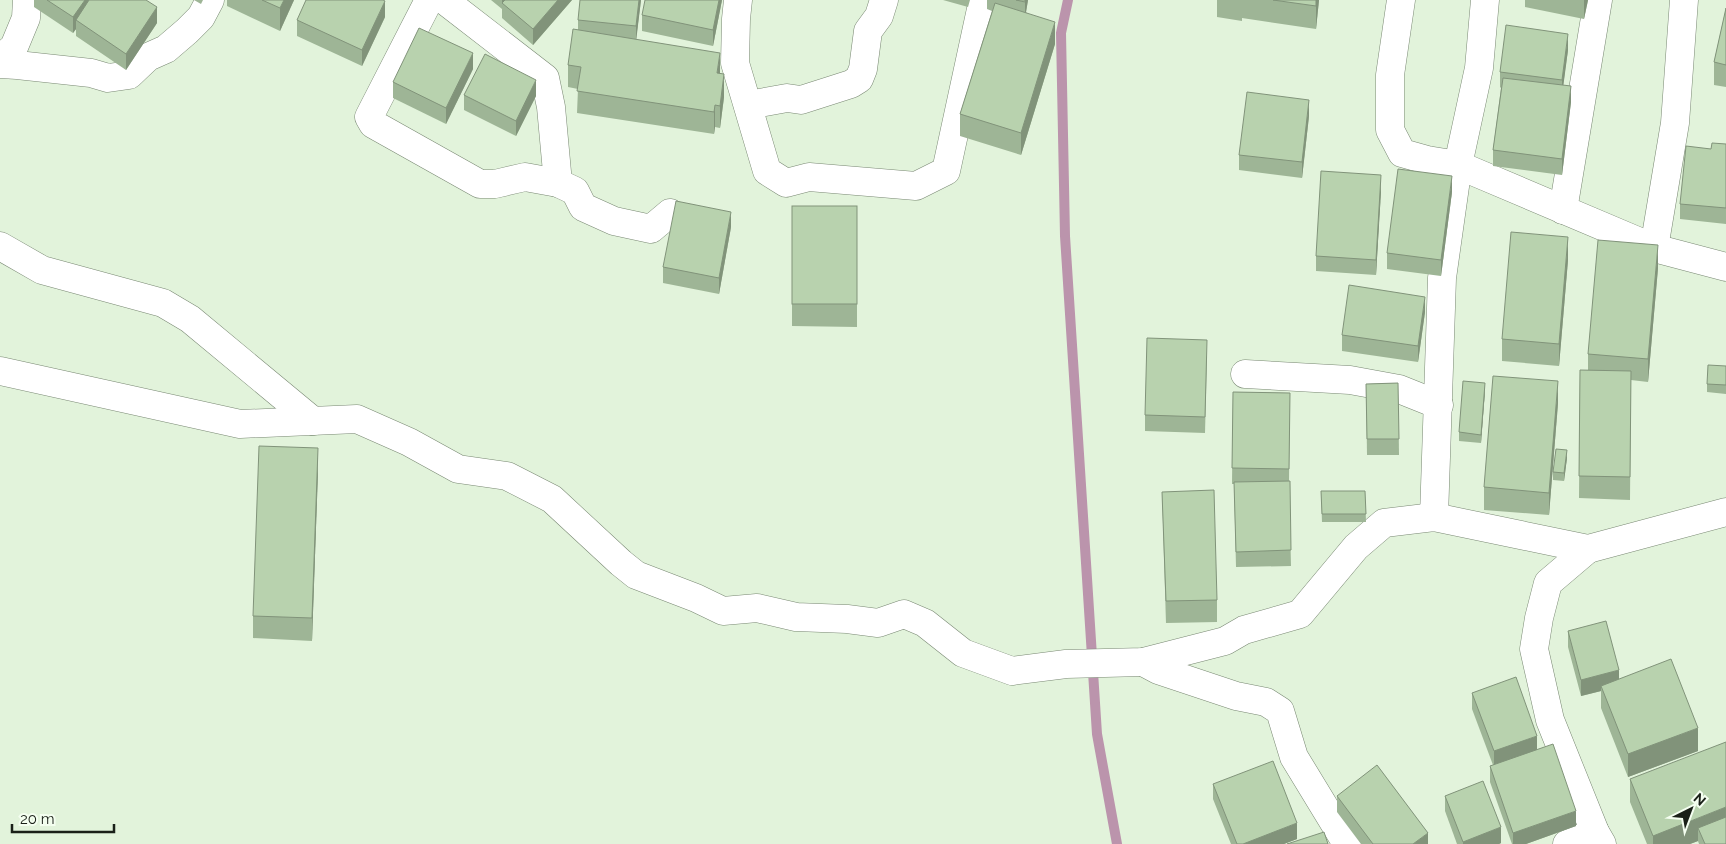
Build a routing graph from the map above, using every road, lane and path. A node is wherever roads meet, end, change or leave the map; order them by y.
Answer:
1 (26, 0) edge
2 (210, 0) edge
3 (429, 0) edge
4 (444, 0) edge
5 (738, 0) edge
6 (884, 0) edge
7 (982, 0) edge
8 (1401, 0) edge
9 (1485, 0) edge
10 (1598, 0) edge
11 (1684, 0) edge
12 (0, 59) edge
13 (0, 64) edge
14 (748, 105) junction
15 (1458, 165) junction
16 (558, 183) junction
17 (1563, 210) junction
18 (670, 213) dead end
19 (0, 246) edge
20 (1654, 248) junction
21 (1726, 267) edge
22 (0, 371) edge
23 (1246, 374) dead end
24 (1439, 405) junction
25 (313, 421) junction
26 (1726, 512) edge
27 (1434, 517) junction
28 (1588, 549) junction
29 (1143, 662) junction
30 (1598, 838) edge
31 (1348, 844) edge
32 (1567, 844) edge

1 - 12 street
2 - 13 street
3 - 16 street
4 - 16 street
5 - 14 street
6 - 14 street
7 - 14 street
8 - 15 street
9 - 15 street
10 - 17 street
11 - 20 street
15 - 17 street
15 - 24 street
16 - 18 street
17 - 20 street
19 - 25 street
20 - 21 street
22 - 25 street
23 - 24 street
24 - 27 street
25 - 29 street
26 - 28 street
27 - 28 street
27 - 29 street
28 - 30 street
29 - 31 street
30 - 32 street

